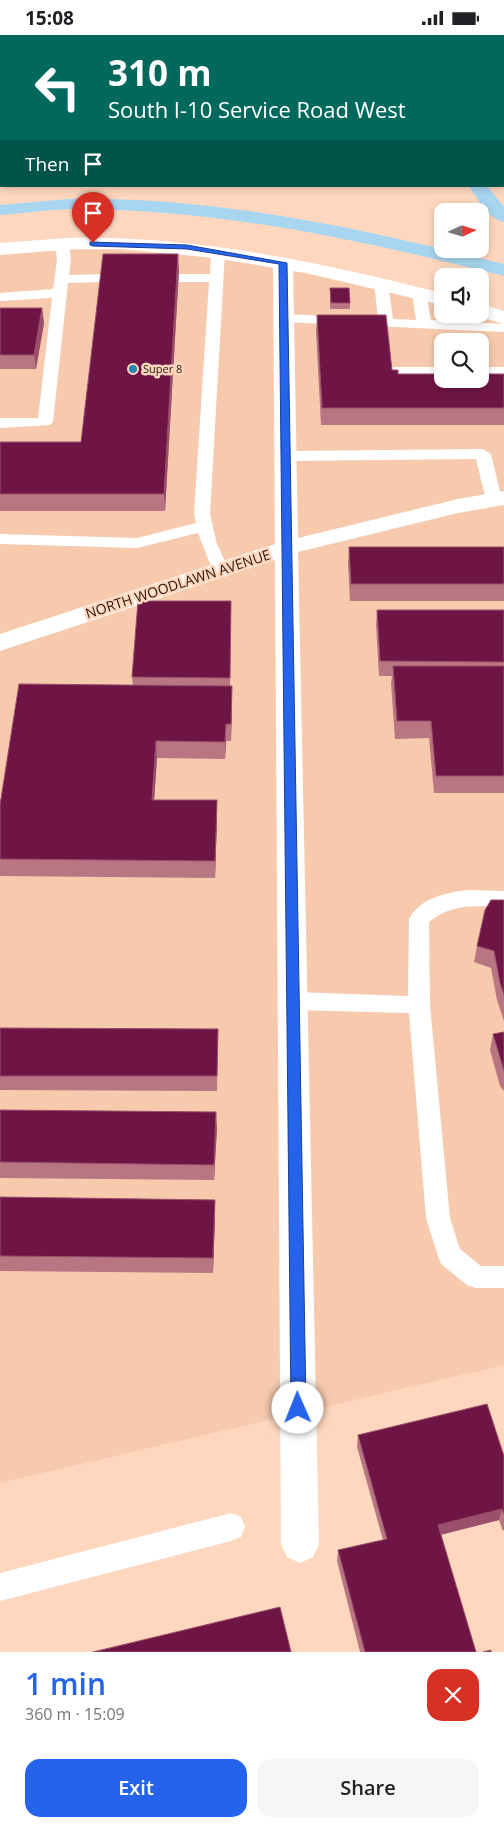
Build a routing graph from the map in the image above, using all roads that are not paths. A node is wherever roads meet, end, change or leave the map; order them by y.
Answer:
1 (479, 187) edge
2 (0, 211) edge
3 (504, 217) edge
4 (62, 244) junction
5 (0, 249) edge
6 (218, 252) junction
7 (283, 263) junction
8 (504, 270) edge
9 (103, 278) edge
10 (178, 278) edge
11 (216, 279) junction
12 (381, 283) junction
13 (60, 286) junction
14 (419, 293) junction
15 (0, 297) edge
16 (434, 297) edge
17 (489, 313) edge
18 (284, 318) junction
19 (504, 318) edge
20 (386, 323) junction
21 (424, 324) junction
22 (504, 328) edge
23 (394, 371) edge
24 (434, 371) edge
25 (489, 371) edge
26 (504, 371) edge
27 (0, 423) edge
28 (286, 456) junction
29 (499, 499) edge
30 (204, 526) junction
31 (0, 539) edge
32 (287, 548) junction
33 (220, 570) junction
34 (0, 643) edge
35 (504, 899) edge
36 (293, 1001) junction
37 (419, 1005) junction
38 (504, 1277) edge
39 (231, 1527) dead end
40 (300, 1544) dead end
41 (0, 1587) edge

1 - 3 highway
2 - 8 highway
4 - 5 street
4 - 6 street
4 - 13 lane
6 - 7 street
6 - 11 lane
7 - 12 street
7 - 18 street
9 - 13 lane
10 - 11 lane
11 - 30 lane
12 - 14 street
12 - 20 lane
13 - 15 lane
13 - 27 lane
14 - 16 street
14 - 21 lane
17 - 19 street
18 - 20 lane
18 - 28 street
20 - 21 lane
21 - 22 lane
23 - 24 lane
25 - 26 lane
28 - 29 lane
28 - 32 street
29 - 32 street, NORTH WOODLAWN AVENUE
30 - 31 lane
30 - 33 lane
32 - 33 street, NORTH WOODLAWN AVENUE
32 - 36 street
33 - 34 street, NORTH WOODLAWN AVENUE
35 - 37 lane
36 - 37 lane
36 - 40 street
37 - 38 lane
39 - 41 lane

